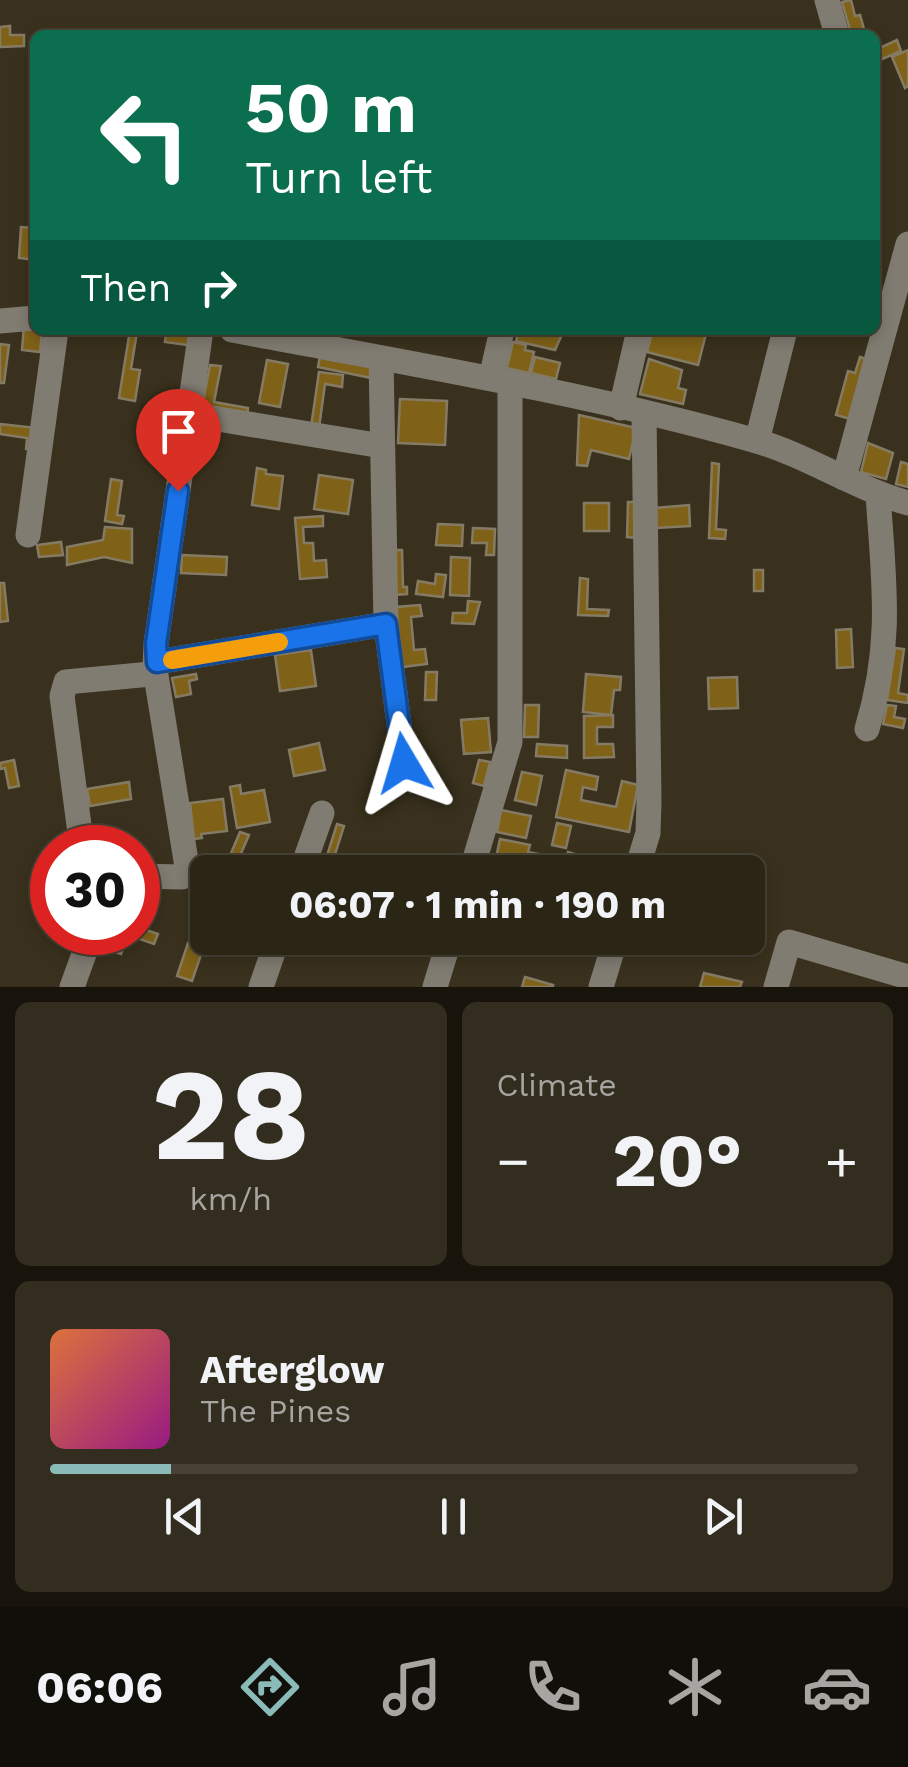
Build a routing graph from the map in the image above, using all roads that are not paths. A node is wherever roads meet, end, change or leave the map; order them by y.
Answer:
1 (826, 0) edge
2 (835, 30) edge
3 (908, 244) edge
4 (30, 318) edge
5 (0, 321) edge
6 (55, 335) edge
7 (200, 335) edge
8 (259, 335) edge
9 (375, 335) edge
10 (502, 335) edge
11 (639, 335) edge
12 (784, 335) edge
13 (377, 357) junction
14 (500, 380) junction
15 (633, 411) junction
16 (188, 414) junction
17 (757, 441) junction
18 (382, 446) junction
19 (844, 478) junction
20 (878, 495) junction
21 (908, 503) edge
22 (28, 535) dead end
23 (386, 624) junction
24 (156, 666) junction
25 (867, 729) dead end
26 (404, 763) dead end
27 (322, 813) dead end
28 (79, 825) edge
29 (307, 855) edge
30 (476, 855) edge
31 (641, 855) edge
32 (160, 876) edge
33 (84, 955) edge
34 (272, 955) edge
35 (445, 955) edge
36 (611, 955) edge
37 (908, 977) edge
38 (72, 987) edge
39 (260, 987) edge
40 (435, 987) edge
41 (601, 987) edge
42 (776, 987) edge

1 - 2 street
3 - 19 street
4 - 5 street
6 - 22 street
7 - 16 street
8 - 13 street
9 - 13 street
10 - 14 street
11 - 15 street
12 - 17 street
13 - 14 street
13 - 18 street
14 - 15 street
14 - 30 street
15 - 17 street
15 - 31 street
16 - 18 street
16 - 24 street
17 - 19 street
18 - 23 street
19 - 20 street
20 - 21 street
20 - 25 street
23 - 24 street
23 - 26 street
24 - 28 street
24 - 32 street
27 - 29 street
33 - 38 street
34 - 39 street
35 - 40 street
36 - 41 street
37 - 42 street

